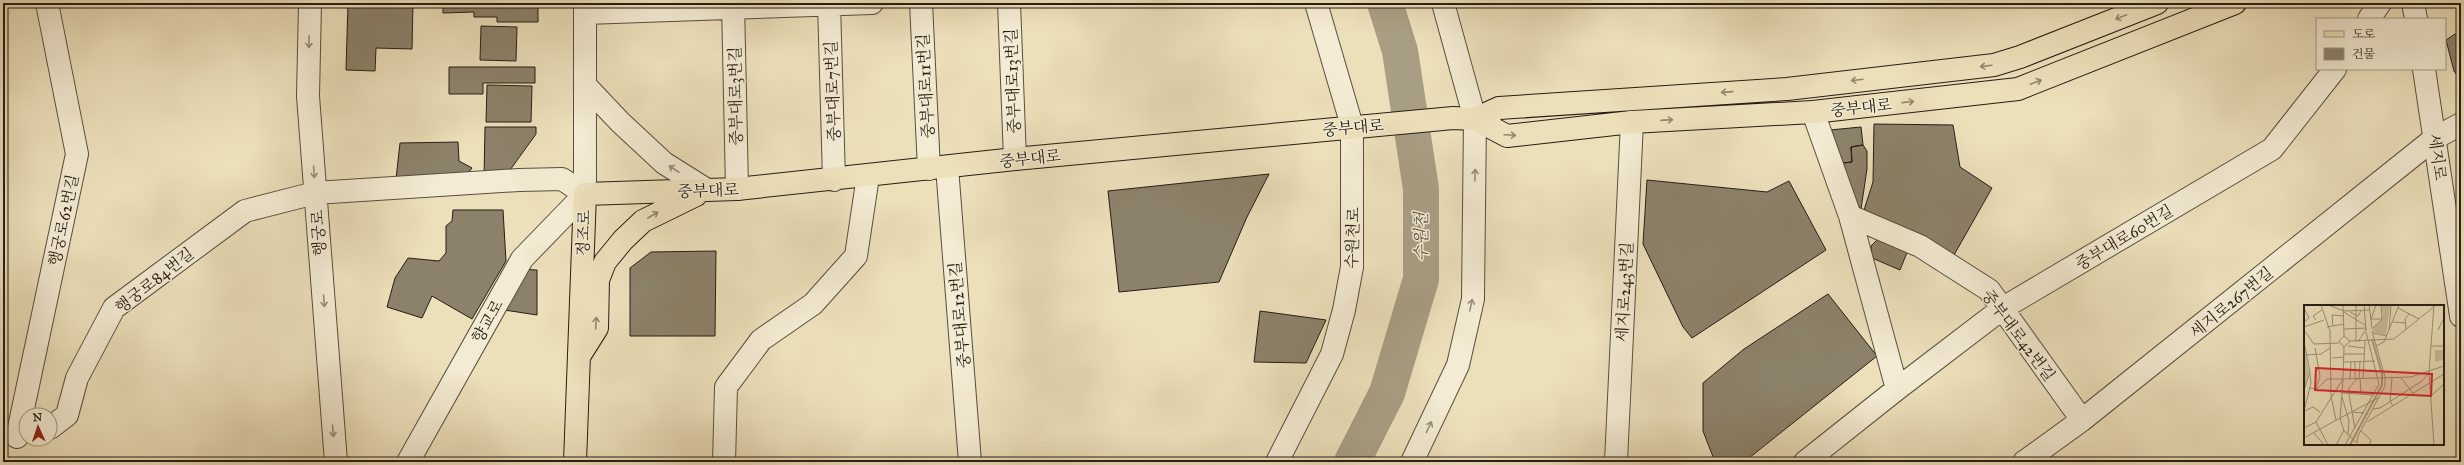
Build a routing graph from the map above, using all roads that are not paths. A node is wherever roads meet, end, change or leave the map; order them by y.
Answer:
1 (47, 3) edge
2 (310, 3) edge
3 (872, 3) edge
4 (921, 3) edge
5 (1009, 3) edge
6 (1316, 3) edge
7 (1443, 3) edge
8 (2157, 3) edge
9 (2236, 3) edge
10 (2380, 3) edge
11 (2413, 3) edge
12 (829, 4) edge
13 (733, 6) edge
14 (585, 8) edge
15 (2370, 18) edge
16 (2416, 18) edge
17 (2334, 70) edge
18 (2424, 70) edge
19 (586, 86) junction
20 (1813, 112) junction
21 (1475, 119) junction
22 (1632, 122) junction
23 (2461, 124) edge
24 (1358, 126) junction
25 (2435, 138) junction
26 (1015, 160) junction
27 (938, 168) junction
28 (868, 176) junction
29 (834, 180) junction
30 (737, 189) junction
31 (707, 190) junction
32 (316, 193) junction
33 (585, 194) junction
34 (1850, 216) junction
35 (2003, 308) junction
36 (2461, 316) edge
37 (579, 357) junction
38 (1896, 389) junction
39 (2082, 420) junction
40 (58, 422) edge
41 (15, 437) edge
42 (336, 462) edge
43 (408, 462) edge
44 (575, 462) edge
45 (724, 462) edge
46 (970, 462) edge
47 (1277, 462) edge
48 (1412, 462) edge
49 (1616, 462) edge
50 (1805, 462) edge
51 (2024, 462) edge

1 - 41 street, 행궁로62번길
2 -> 32 street, 행궁로
3 - 12 street
4 - 27 street, 중부대로11번길
5 - 26 street, 중부대로13번길
6 - 24 street, 수원천로
7 - 21 street
8 -> 21 main road, 중부대로
20 -> 9 main road, 중부대로
10 - 15 street
11 - 16 street
12 - 13 street
12 - 29 street, 중부대로7번길
13 - 14 street
13 - 30 street, 중부대로3번길
14 - 19 street, 정조로
17 - 35 street, 중부대로60번길
18 - 25 street, 세지로
31 -> 19 street
19 - 33 street, 정조로
22 -> 20 main road, 중부대로
20 - 34 street
21 -> 22 main road, 중부대로
21 - 24 main road, 중부대로
48 -> 21 street
22 - 49 street, 세지로243번길
23 - 25 street, 세지로267번길
24 - 26 main road, 중부대로
24 - 47 street, 수원천로
25 - 36 street, 세지로
25 - 39 street, 세지로267번길
26 - 27 main road, 중부대로
27 - 28 main road, 중부대로
27 - 46 street, 중부대로12번길
28 - 29 main road, 중부대로
28 - 45 street
29 - 30 main road, 중부대로
30 - 31 main road, 중부대로
31 - 33 main road, 중부대로
37 -> 31 main road
32 - 33 street, 행궁로84번길
32 - 40 street, 행궁로84번길
32 -> 42 street, 행궁로
33 - 37 main road, 정조로
33 - 43 street, 향교로
34 - 35 street, 중부대로42번길
34 - 38 street
35 - 38 street, 중부대로60번길
35 - 39 street, 중부대로42번길
37 - 44 main road, 정조로
38 - 50 street, 중부대로60번길
39 - 51 street, 세지로267번길

